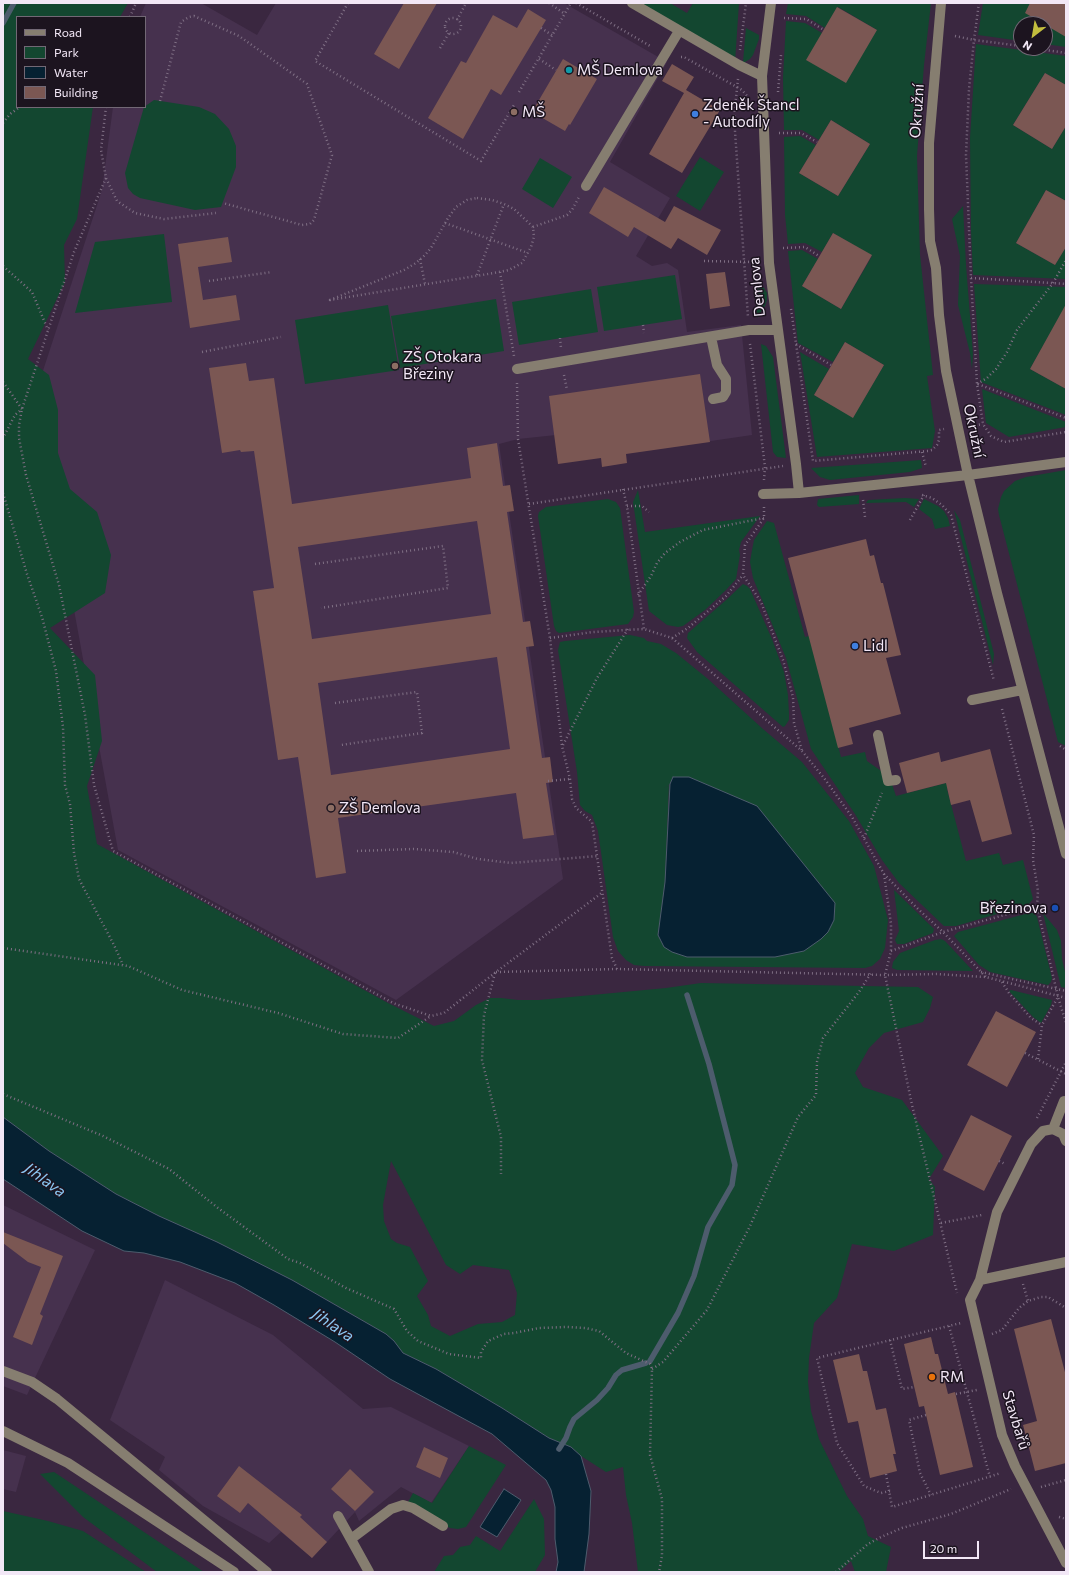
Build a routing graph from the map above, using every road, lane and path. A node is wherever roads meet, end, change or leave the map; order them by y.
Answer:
1 (136, 3) edge
2 (348, 3) edge
3 (466, 3) edge
4 (549, 3) edge
5 (571, 3) edge
6 (576, 3) edge
7 (632, 3) edge
8 (746, 3) edge
9 (771, 3) edge
10 (941, 3) edge
11 (980, 3) edge
12 (784, 10) dead end
13 (565, 14) junction
14 (130, 16) edge
15 (783, 18) junction
16 (457, 20) junction
17 (782, 26) dead end
18 (541, 28) dead end
19 (824, 30) dead end
20 (449, 32) junction
21 (678, 32) junction
22 (552, 35) junction
23 (955, 36) dead end
24 (974, 40) junction
25 (1013, 45) edge
26 (440, 48) dead end
27 (781, 48) dead end
28 (1053, 51) edge
29 (1066, 53) edge
30 (665, 55) junction
31 (677, 57) dead end
32 (539, 59) junction
33 (738, 65) junction
34 (556, 70) dead end
35 (762, 76) junction
36 (738, 88) junction
37 (519, 92) dead end
38 (778, 94) dead end
39 (160, 101) dead end
40 (514, 105) dead end
41 (19, 108) edge
42 (106, 108) edge
43 (3, 123) edge
44 (779, 133) dead end
45 (818, 142) dead end
46 (106, 178) junction
47 (586, 186) joint
48 (223, 204) dead end
49 (504, 204) junction
50 (216, 213) dead end
51 (445, 223) junction
52 (534, 227) junction
53 (490, 239) junction
54 (528, 253) junction
55 (784, 255) dead end
56 (819, 256) dead end
57 (420, 259) junction
58 (1066, 260) edge
59 (704, 261) dead end
60 (745, 262) junction
61 (3, 266) edge
62 (272, 272) dead end
63 (500, 272) junction
64 (476, 276) junction
65 (971, 278) junction
66 (209, 281) dead end
67 (424, 284) junction
68 (1053, 284) junction
69 (1066, 284) edge
70 (791, 307) dead end
71 (48, 330) junction
72 (749, 330) junction
73 (777, 330) junction
74 (281, 337) dead end
75 (711, 337) junction
76 (796, 344) junction
77 (202, 352) dead end
78 (831, 365) dead end
79 (517, 369) junction
80 (3, 382) edge
81 (977, 384) junction
82 (713, 399) dead end
83 (22, 409) junction
84 (1066, 418) edge
85 (939, 430) dead end
86 (1066, 432) edge
87 (3, 438) edge
88 (1066, 462) edge
89 (968, 475) junction
90 (623, 489) junction
91 (3, 493) edge
92 (799, 493) junction
93 (764, 494) dead end
94 (529, 504) junction
95 (626, 506) junction
96 (650, 512) dead end
97 (910, 520) dead end
98 (314, 564) dead end
99 (743, 575) junction
100 (638, 595) junction
101 (321, 608) dead end
102 (644, 628) junction
103 (628, 629) junction
104 (550, 638) junction
105 (672, 638) junction
106 (1022, 690) junction
107 (998, 694) junction
108 (972, 700) dead end
109 (335, 703) dead end
110 (878, 735) dead end
111 (341, 745) dead end
112 (562, 746) junction
113 (1060, 746) dead end
114 (1066, 750) edge
115 (802, 751) junction
116 (570, 780) junction
117 (892, 780) joint
118 (548, 781) dead end
119 (864, 839) junction
120 (357, 851) dead end
121 (1066, 854) edge
122 (598, 856) junction
123 (884, 874) junction
124 (603, 892) junction
125 (1037, 906) junction
126 (943, 932) junction
127 (3, 948) edge
128 (891, 951) junction
129 (123, 965) junction
130 (617, 969) junction
131 (496, 972) junction
132 (980, 972) junction
133 (871, 973) junction
134 (885, 975) junction
135 (986, 977) junction
136 (1001, 982) junction
137 (1057, 988) junction
138 (1066, 992) edge
139 (1058, 997) junction
140 (1066, 998) edge
141 (431, 1016) junction
142 (1066, 1023) edge
143 (1042, 1025) junction
144 (1025, 1053) dead end
145 (1038, 1059) junction
146 (1066, 1062) edge
147 (1061, 1071) junction
148 (1066, 1074) edge
149 (3, 1094) edge
150 (1064, 1101) dead end
151 (1054, 1129) junction
152 (1066, 1141) edge
153 (501, 1174) dead end
154 (1066, 1262) edge
155 (980, 1280) junction
156 (959, 1299) dead end
157 (1066, 1308) edge
158 (964, 1322) dead end
159 (949, 1326) junction
160 (980, 1339) junction
161 (890, 1340) junction
162 (652, 1369) junction
163 (3, 1371) edge
164 (914, 1387) dead end
165 (980, 1389) dead end
166 (967, 1392) junction
167 (956, 1394) dead end
168 (926, 1416) dead end
169 (3, 1431) edge
170 (999, 1466) dead end
171 (1015, 1466) junction
172 (1001, 1473) junction
173 (886, 1474) dead end
174 (990, 1477) junction
175 (1066, 1480) edge
176 (1026, 1487) junction
177 (890, 1491) junction
178 (931, 1495) junction
179 (338, 1516) dead end
180 (443, 1526) dead end
181 (351, 1539) junction
182 (1066, 1562) edge
183 (234, 1572) edge
184 (267, 1572) edge
185 (369, 1572) edge
186 (658, 1572) edge
187 (836, 1572) edge

1 - 14 path
2 - 40 path
3 - 16 path
4 - 13 path
5 - 13 path
6 - 30 path
7 - 21 street
8 - 33 path
9 - 35 street, Demlova
10 - 89 street, Okružní
11 - 24 path
12 - 15 path
13 - 22 path
15 - 17 path
15 - 19 path
16 - 20 path
16 - 20 path
18 - 22 path
20 - 26 path
21 - 30 street
21 - 33 street
22 - 32 path
23 - 24 path
24 - 25 path
24 - 65 path
27 - 38 path
28 - 29 path
30 - 47 street
31 - 36 path
32 - 34 path
32 - 37 path
33 - 35 street
33 - 36 path
35 - 73 street, Demlova
36 - 60 path
39 - 48 path
41 - 43 path
42 - 46 path
44 - 45 path
46 - 50 path
46 - 71 path
47 - 52 path
49 - 51 path
49 - 52 path
49 - 53 path
51 - 53 path
51 - 57 path
52 - 54 path
53 - 54 path
53 - 64 path
54 - 63 path
55 - 56 path
57 - 67 path
57 - 67 path
58 - 68 path
59 - 60 path
60 - 72 path
61 - 71 path
62 - 66 path
63 - 64 path
63 - 79 path
64 - 67 path
65 - 68 path
65 - 81 path
68 - 69 path
68 - 81 path
70 - 76 path
71 - 83 path
72 - 73 street
72 - 75 street
72 - 90 path
73 - 92 street, Demlova
74 - 77 path
75 - 79 street
75 - 82 street
76 - 78 path
76 - 85 path
79 - 94 path
80 - 83 path
81 - 84 path
81 - 86 path
83 - 87 path
83 - 141 path
88 - 89 street
89 - 92 street
89 - 106 street, Okružní
90 - 94 path
90 - 95 path
91 - 129 path
92 - 93 street
94 - 104 path
95 - 96 path
95 - 100 path
97 - 107 path
98 - 101 path
99 - 100 path
99 - 105 path
99 - 115 path
100 - 102 path
102 - 103 path
102 - 105 path
103 - 104 path
103 - 112 path
104 - 112 path
105 - 115 path
106 - 107 street
106 - 121 street, Okružní
107 - 108 street
107 - 125 path
109 - 111 path
110 - 117 street
112 - 116 path
113 - 114 path
115 - 119 path
116 - 118 path
116 - 122 path
117 - 119 path
119 - 123 path
120 - 122 path
122 - 124 path
123 - 126 path
123 - 128 path
124 - 130 path
124 - 131 path
125 - 126 path
125 - 137 path
126 - 128 path
126 - 132 path
127 - 129 path
128 - 134 path
129 - 141 path
130 - 131 path
130 - 133 path
131 - 141 path
131 - 153 path
132 - 135 path
132 - 137 path
133 - 134 path
133 - 162 path
134 - 135 path
134 - 156 path
135 - 136 path
136 - 139 path
136 - 143 path
137 - 138 path
137 - 139 path
139 - 140 path
139 - 142 path
139 - 143 path
143 - 145 path
144 - 145 path
145 - 147 path
146 - 147 path
147 - 148 path
149 - 162 path
150 - 151 street
151 - 152 street
151 - 155 street
154 - 155 street
155 - 160 street, Stavbařů
157 - 160 path
158 - 159 path
159 - 161 path
159 - 166 path
160 - 171 street, Stavbařů
161 - 164 path
161 - 177 path
162 - 186 path
163 - 184 street
165 - 166 path
166 - 167 path
166 - 174 path
168 - 178 path
169 - 183 street
170 - 172 path
171 - 172 path
171 - 176 street, Stavbařů
172 - 174 path
173 - 177 path
174 - 178 path
175 - 176 path
176 - 182 street, Stavbařů
176 - 187 path
177 - 178 path
179 - 181 street
180 - 181 street
181 - 185 street

